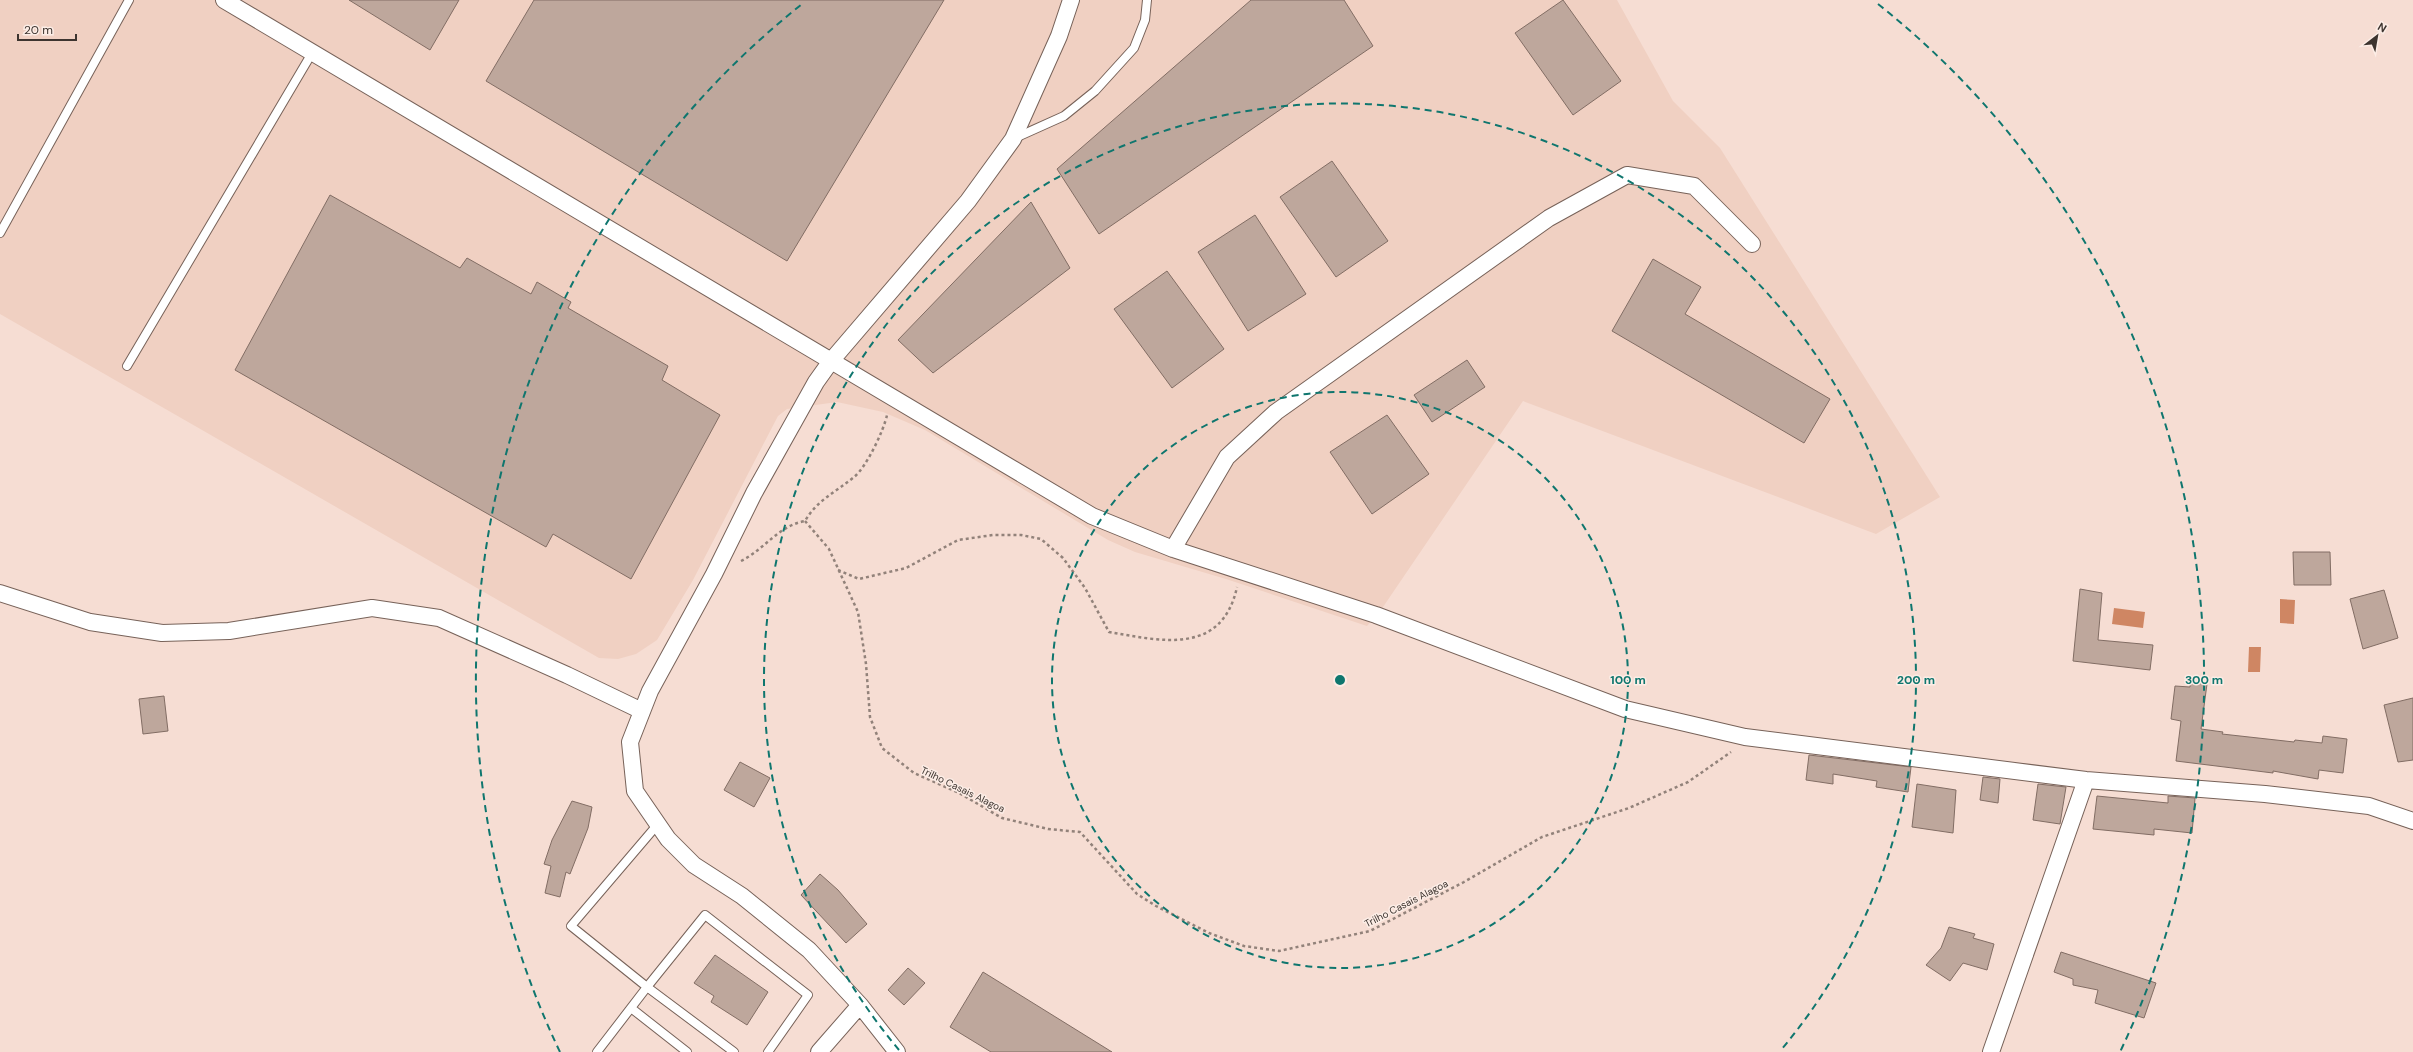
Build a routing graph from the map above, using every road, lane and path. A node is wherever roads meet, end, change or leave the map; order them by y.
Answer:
1 (128, 0) edge
2 (224, 0) edge
3 (1071, 0) edge
4 (1147, 0) edge
5 (312, 53) junction
6 (1013, 139) junction
7 (0, 233) edge
8 (1752, 244) dead end
9 (831, 361) junction
10 (127, 366) dead end
11 (875, 386) junction
12 (805, 521) junction
13 (1173, 550) junction
14 (838, 570) junction
15 (1240, 571) junction
16 (714, 574) junction
17 (0, 593) edge
18 (642, 711) junction
19 (1752, 738) junction
20 (2086, 780) junction
21 (2413, 821) edge
22 (658, 824) junction
23 (647, 987) junction
24 (860, 1005) junction
25 (631, 1008) junction
26 (597, 1052) edge
27 (687, 1052) edge
28 (734, 1052) edge
29 (768, 1052) edge
30 (819, 1052) edge
31 (896, 1052) edge
32 (1991, 1052) edge

1 - 7 lane
2 - 5 street
3 - 6 street
4 - 6 lane
5 - 9 street
5 - 10 lane
6 - 9 street
8 - 13 street
9 - 11 street
9 - 16 street
11 - 12 path
11 - 13 street
12 - 14 path, Trilho Casais Alagoa
12 - 16 path
13 - 15 street
14 - 15 path
14 - 19 path, Trilho Casais Alagoa
15 - 19 street
16 - 18 street
17 - 18 street
18 - 22 street
19 - 20 street
20 - 21 street
20 - 32 street
22 - 23 lane
22 - 24 street
23 - 25 lane
23 - 28 lane
23 - 29 lane
24 - 30 street
24 - 31 street
25 - 26 lane
25 - 27 lane

